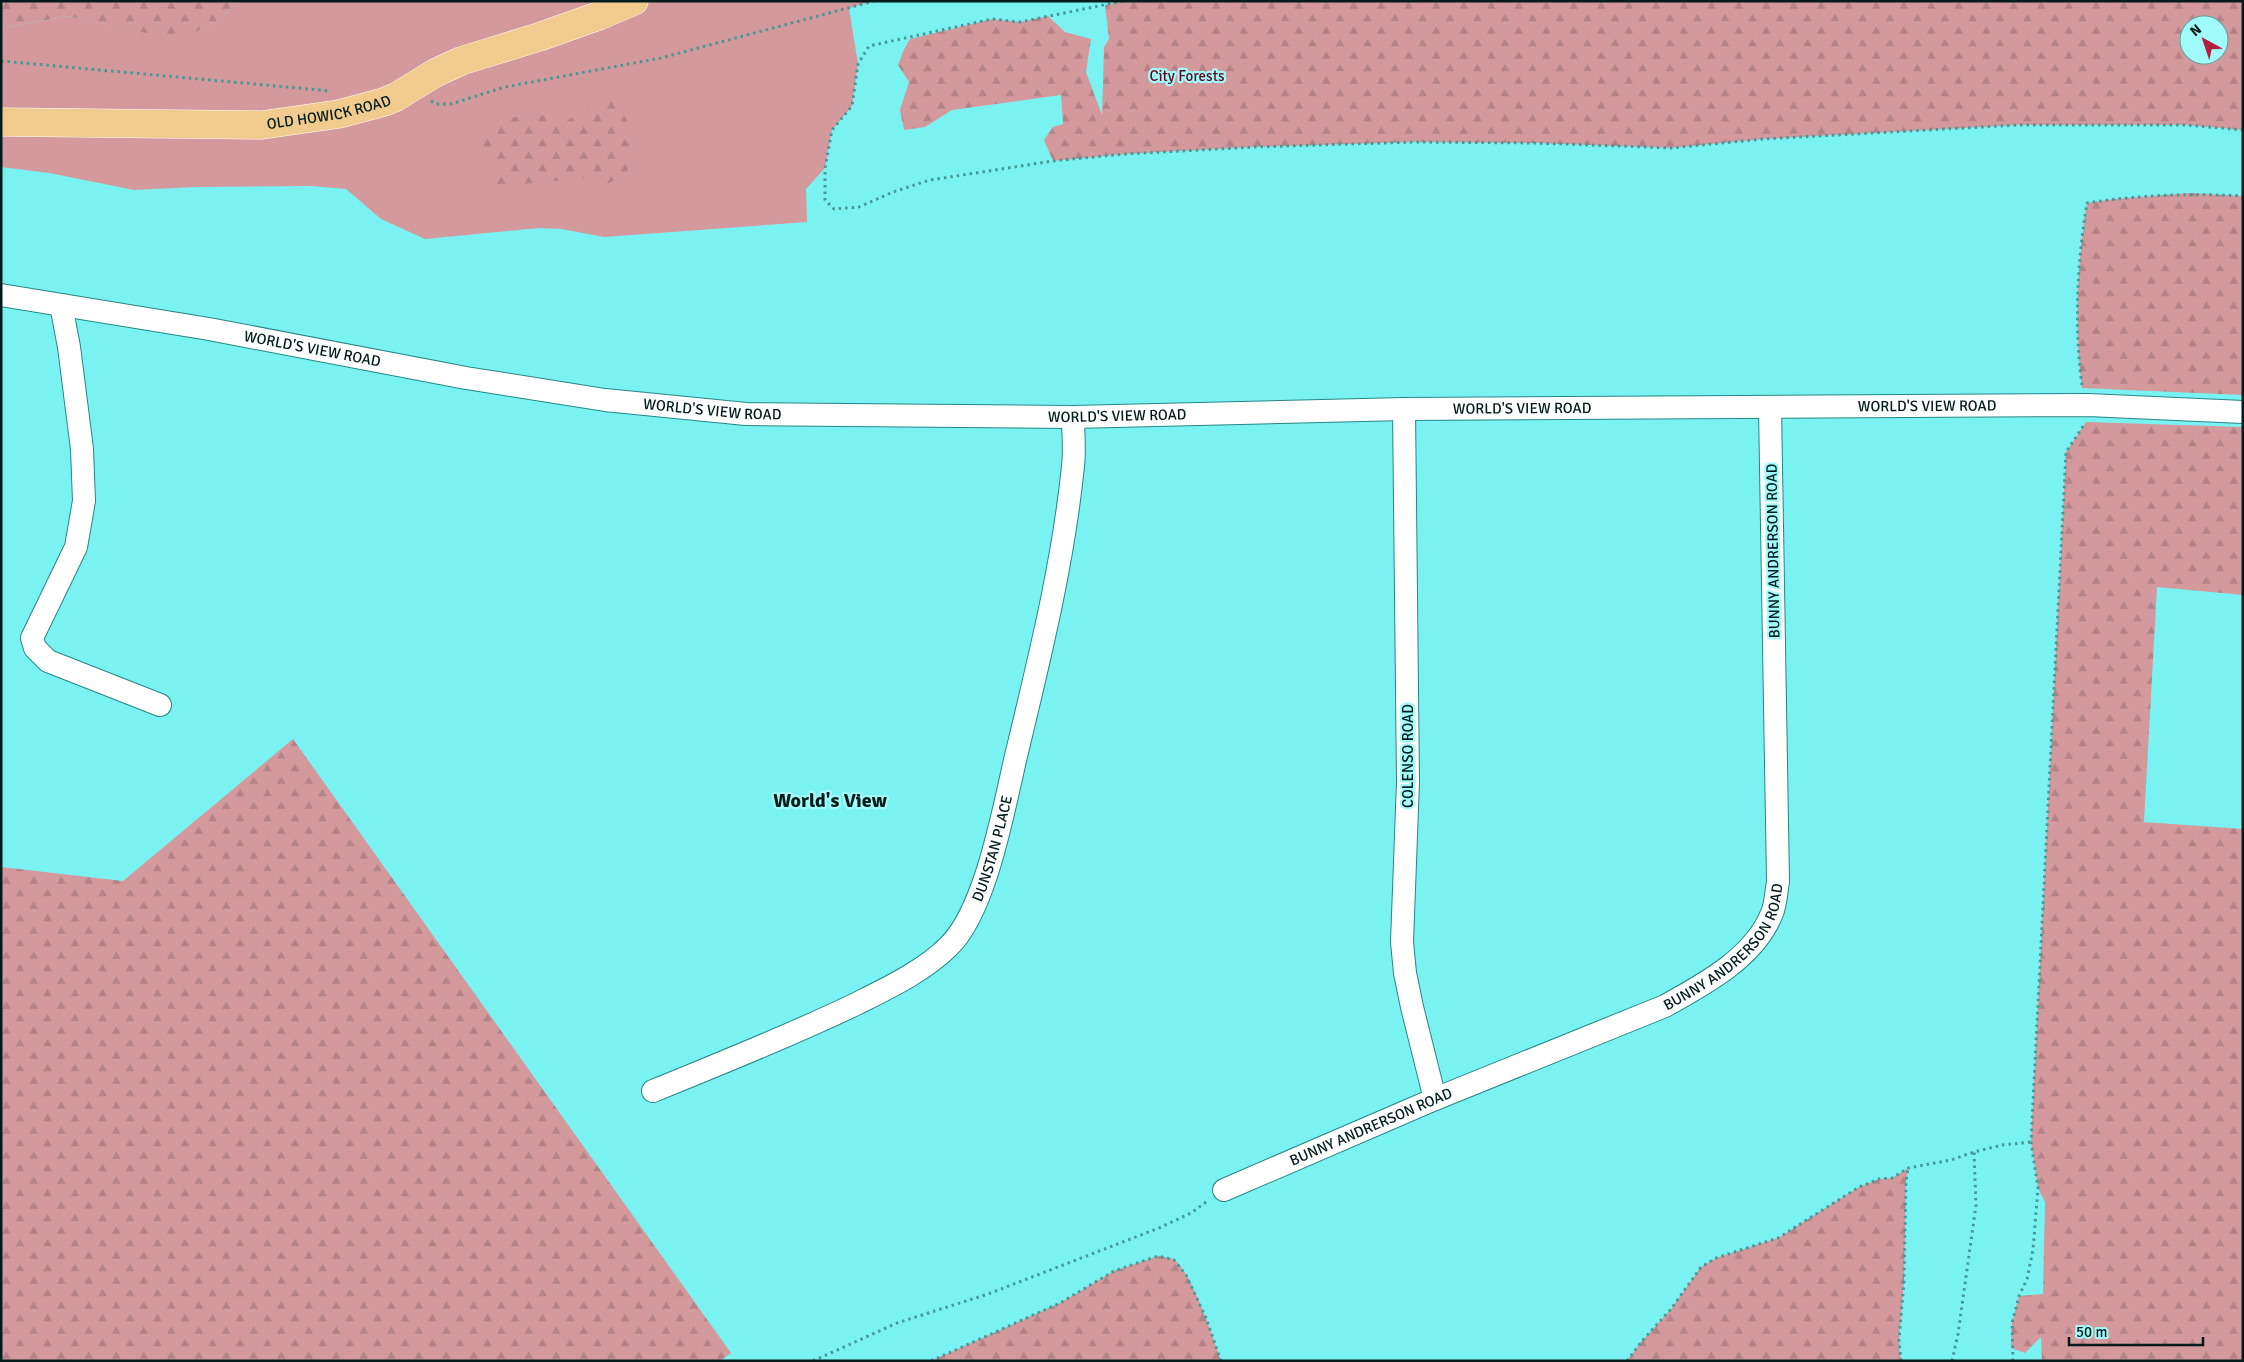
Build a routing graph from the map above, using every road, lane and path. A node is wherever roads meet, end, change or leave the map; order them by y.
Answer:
1 (634, 1) edge
2 (874, 1) edge
3 (1122, 1) edge
4 (1, 61) edge
5 (412, 86) junction
6 (304, 90) dead end
7 (1, 122) edge
8 (2243, 130) edge
9 (2243, 196) edge
10 (1, 295) edge
11 (61, 305) junction
12 (2082, 388) dead end
13 (1770, 406) junction
14 (1404, 409) junction
15 (2243, 412) edge
16 (1073, 417) junction
17 (2086, 422) dead end
18 (160, 705) dead end
19 (653, 1091) dead end
20 (1434, 1099) junction
21 (2032, 1142) junction
22 (1974, 1152) junction
23 (1908, 1168) junction
24 (1224, 1190) joint
25 (1628, 1360) edge
26 (814, 1361) edge
27 (931, 1361) edge
28 (1221, 1361) edge
29 (1901, 1361) edge
30 (1952, 1361) edge
31 (2013, 1361) edge

1 - 5 main road, OLD HOWICK ROAD
2 - 5 path
3 - 8 path
4 - 6 path
5 - 7 main road, OLD HOWICK ROAD
9 - 12 path
10 - 11 street, WORLD'S VIEW ROAD
11 - 16 street, WORLD'S VIEW ROAD
11 - 18 street
13 - 14 street, WORLD'S VIEW ROAD
13 - 15 street, WORLD'S VIEW ROAD
13 - 20 street, BUNNY ANDRERSON ROAD
14 - 16 street, WORLD'S VIEW ROAD
14 - 20 street, COLENSO ROAD
16 - 19 street, DUNSTAN PLACE
17 - 21 path
20 - 24 street, BUNNY ANDRERSON ROAD
21 - 22 path
21 - 31 path
22 - 23 path
22 - 30 path
23 - 25 path
23 - 29 path
24 - 26 path
27 - 28 path

